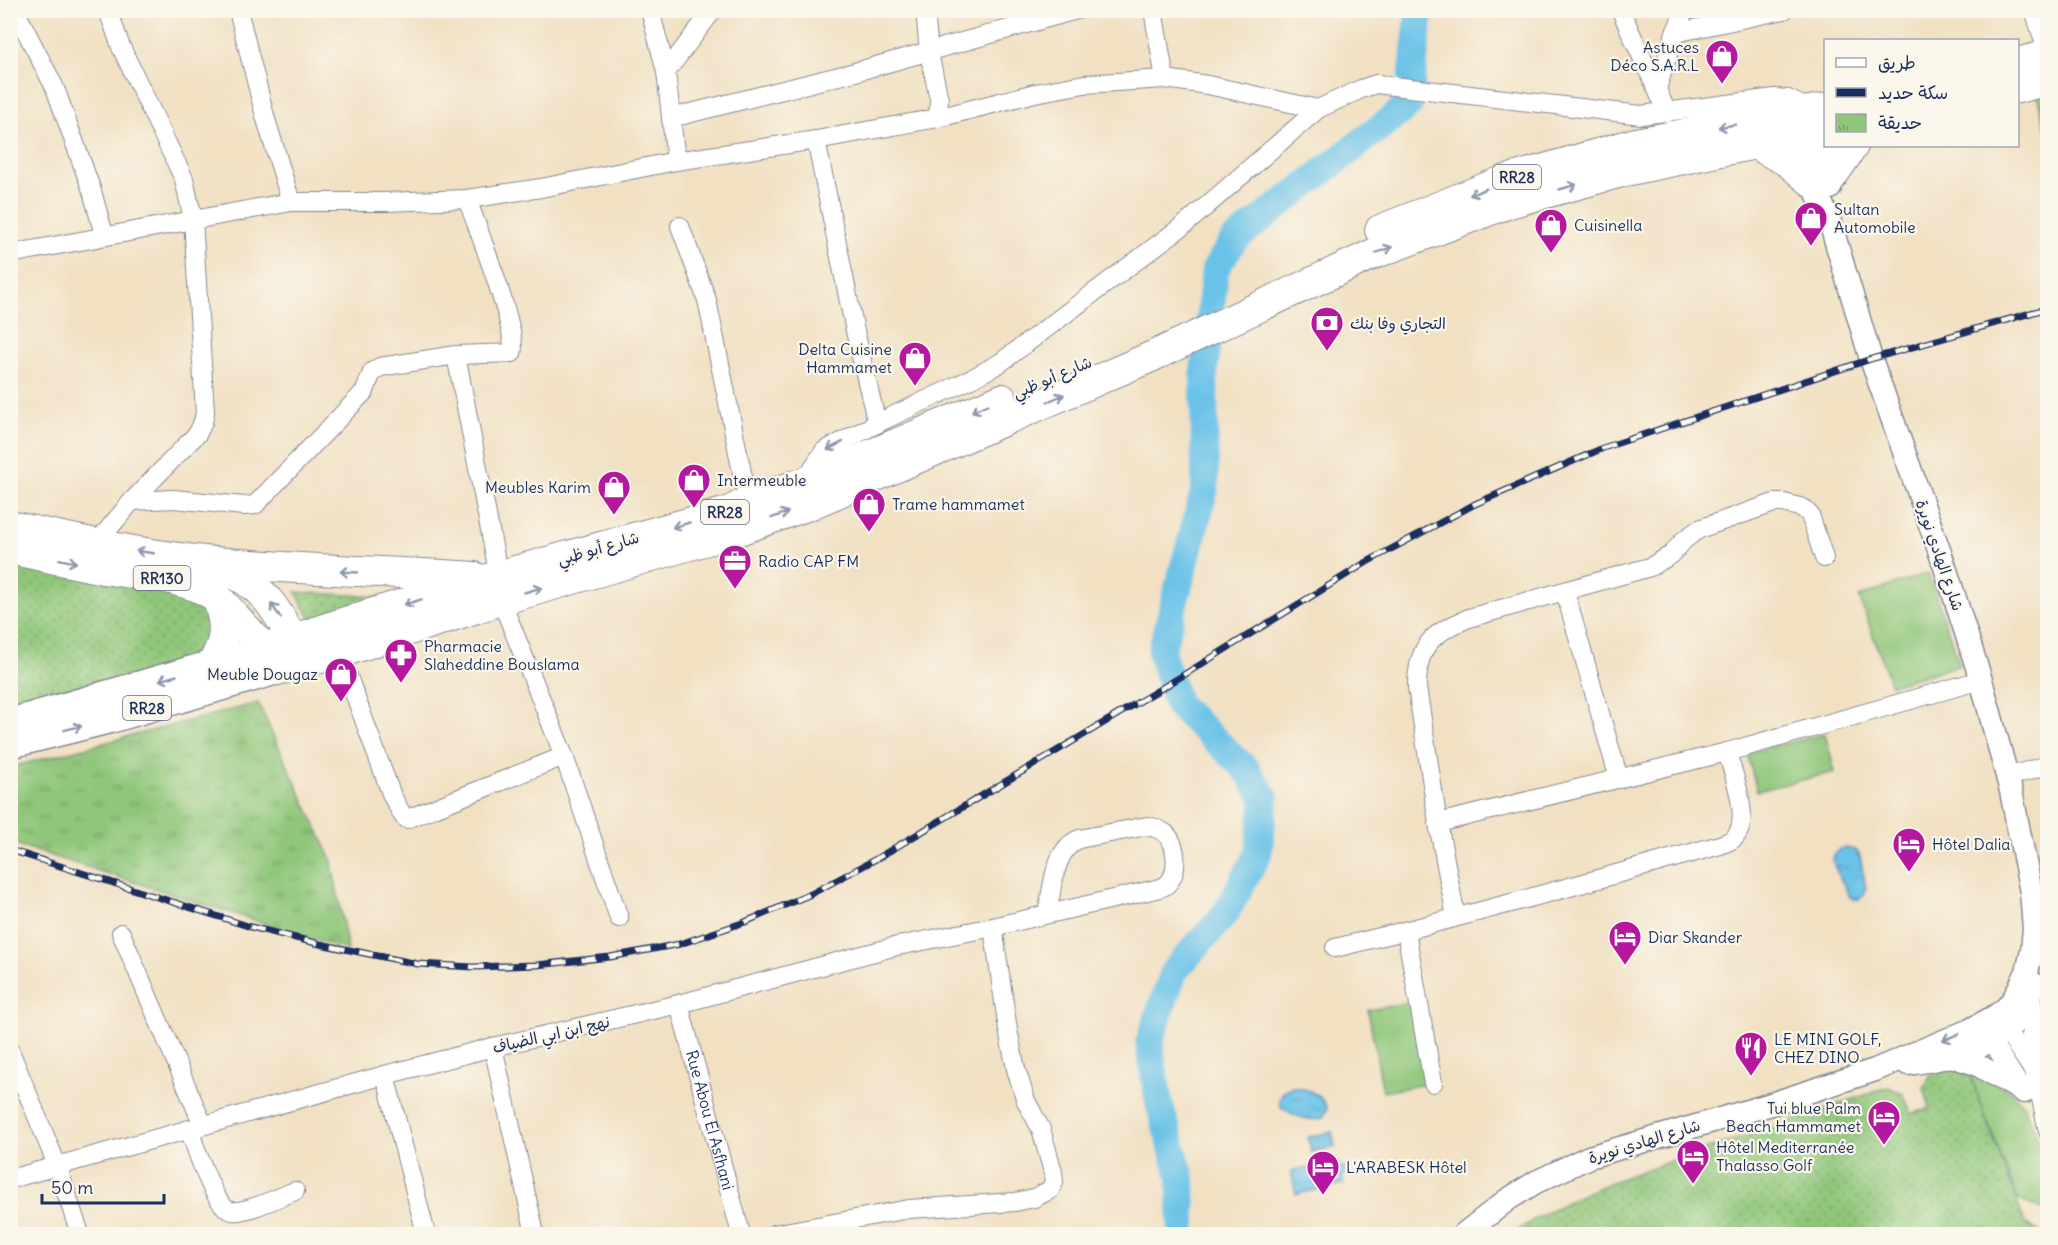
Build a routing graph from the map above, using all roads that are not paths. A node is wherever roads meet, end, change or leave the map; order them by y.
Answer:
1 (15, 10) edge
2 (108, 10) edge
3 (238, 10) edge
4 (650, 10) edge
5 (713, 10) edge
6 (925, 10) edge
7 (1076, 10) edge
8 (1153, 10) edge
9 (1621, 10) edge
10 (1685, 10) edge
11 (1784, 10) edge
12 (2034, 10) edge
13 (1675, 33) junction
14 (928, 53) junction
15 (2048, 55) edge
16 (2019, 63) edge
17 (666, 72) junction
18 (1165, 79) junction
19 (2048, 80) edge
20 (2019, 88) edge
21 (1658, 89) junction
22 (1318, 109) junction
23 (1666, 113) junction
24 (671, 118) junction
25 (938, 118) junction
26 (1810, 120) edge
27 (816, 140) junction
28 (1755, 144) junction
29 (1852, 147) edge
30 (676, 161) junction
31 (1821, 181) junction
32 (467, 199) junction
33 (291, 202) junction
34 (193, 219) junction
35 (680, 226) dead end
36 (104, 235) junction
37 (11, 252) edge
38 (1222, 315) junction
39 (456, 355) junction
40 (877, 424) junction
41 (808, 481) junction
42 (132, 501) junction
43 (748, 502) junction
44 (10, 526) edge
45 (95, 545) junction
46 (10, 549) edge
47 (1824, 558) dead end
48 (202, 560) junction
49 (497, 585) junction
50 (1565, 592) junction
51 (217, 597) junction
52 (339, 652) junction
53 (284, 656) junction
54 (212, 665) junction
55 (1981, 680) junction
56 (10, 723) edge
57 (10, 744) edge
58 (1727, 752) junction
59 (564, 756) junction
60 (2048, 765) edge
61 (2007, 777) junction
62 (1619, 779) junction
63 (1438, 823) junction
64 (2031, 892) junction
65 (1047, 913) junction
66 (1456, 917) junction
67 (619, 918) dead end
68 (993, 927) junction
69 (1406, 931) junction
70 (121, 933) dead end
71 (1335, 948) dead end
72 (2037, 989) edge
73 (679, 1004) junction
74 (1994, 1028) junction
75 (493, 1047) junction
76 (10, 1051) edge
77 (1954, 1057) junction
78 (1875, 1070) junction
79 (385, 1075) junction
80 (1433, 1083) dead end
81 (2030, 1084) junction
82 (2046, 1124) edge
83 (196, 1127) junction
84 (57, 1165) junction
85 (10, 1179) edge
86 (295, 1191) dead end
87 (80, 1234) edge
88 (426, 1234) edge
89 (535, 1234) edge
90 (741, 1234) edge
91 (774, 1234) edge
92 (1464, 1234) edge

1 - 36 street
2 - 34 street
3 - 33 street
4 - 17 street
5 - 17 street
6 - 14 street
7 - 14 street
8 - 18 street
9 - 21 street
10 - 13 street
11 - 13 street
12 - 15 street
13 - 21 street
14 - 24 street
14 - 25 street
15 - 16 highway
17 - 24 street
18 - 22 street
18 - 25 street
19 - 20 highway
21 - 23 street
22 - 23 street
22 - 40 street
23 - 26 street
24 - 30 street
25 - 27 street
26 - 28 highway, RR28
26 - 31 street, شارع الهادي نويرة
26 -> 38 highway, RR28
27 - 30 street
27 - 40 street
28 - 31 highway
38 -> 28 highway, RR28
29 - 31 highway
30 - 32 street
31 - 55 street, شارع الهادي نويرة
32 - 33 street
32 - 39 street
33 - 34 street
34 - 36 street
34 - 42 street
35 - 43 street
36 - 37 street
38 -> 41 highway, شارع أبو ظبي / RR28
49 -> 38 highway, شارع أبو ظبي / RR28
39 - 42 street
39 - 49 street
40 -> 41 street
41 - 43 highway, شارع أبو ظبي / RR28
42 - 45 street
43 -> 49 highway, شارع أبو ظبي / RR28
44 - 45 highway, RR130
48 -> 45 highway, RR130
46 -> 51 highway, RR130
47 - 50 street
49 -> 48 highway
53 -> 48 highway, RR130
49 - 52 highway, شارع أبو ظبي / RR28
49 -> 53 highway, شارع أبو ظبي / RR28
49 - 59 street
50 - 62 street
50 - 63 street
51 - 53 highway, RR130
51 - 54 highway
52 - 53 highway, شارع أبو ظبي / RR28
52 - 59 street
53 - 54 main road, شارع أبو ظبي / RR28
57 -> 53 main road, شارع أبو ظبي / RR28
54 -> 56 main road, شارع أبو ظبي / RR28
55 - 58 street
55 - 61 street, شارع الهادي نويرة
58 - 62 street
58 - 66 street
59 - 67 street
60 - 61 street
61 - 64 street, شارع الهادي نويرة
62 - 63 street
63 - 66 street
64 - 72 street, شارع الهادي نويرة
64 - 74 street, شارع الهادي نويرة
65 - 65 street, نهج ابن ابي الضياف
65 - 68 street, نهج ابن ابي الضياف
66 - 69 street
68 - 73 street, نهج ابن ابي الضياف
68 - 91 street
69 - 71 street
69 - 80 street
70 - 83 street
72 - 74 street, شارع الهادي نويرة
72 - 81 street
73 - 75 street, نهج ابن ابي الضياف
73 - 90 street, Rue Abou El Asfhani
74 - 77 street, شارع الهادي نويرة
74 -> 78 street, شارع الهادي نويرة
74 - 81 street
75 - 79 street, نهج ابن ابي الضياف
75 - 89 street
76 - 84 street
77 - 78 street, شارع الهادي نويرة
77 - 81 street
78 - 92 street, شارع الهادي نويرة
79 - 83 street, نهج ابن ابي الضياف
79 - 88 street
81 - 82 street
83 - 84 street, نهج ابن ابي الضياف
83 - 86 street
84 - 85 street, نهج ابن ابي الضياف
84 - 87 street

